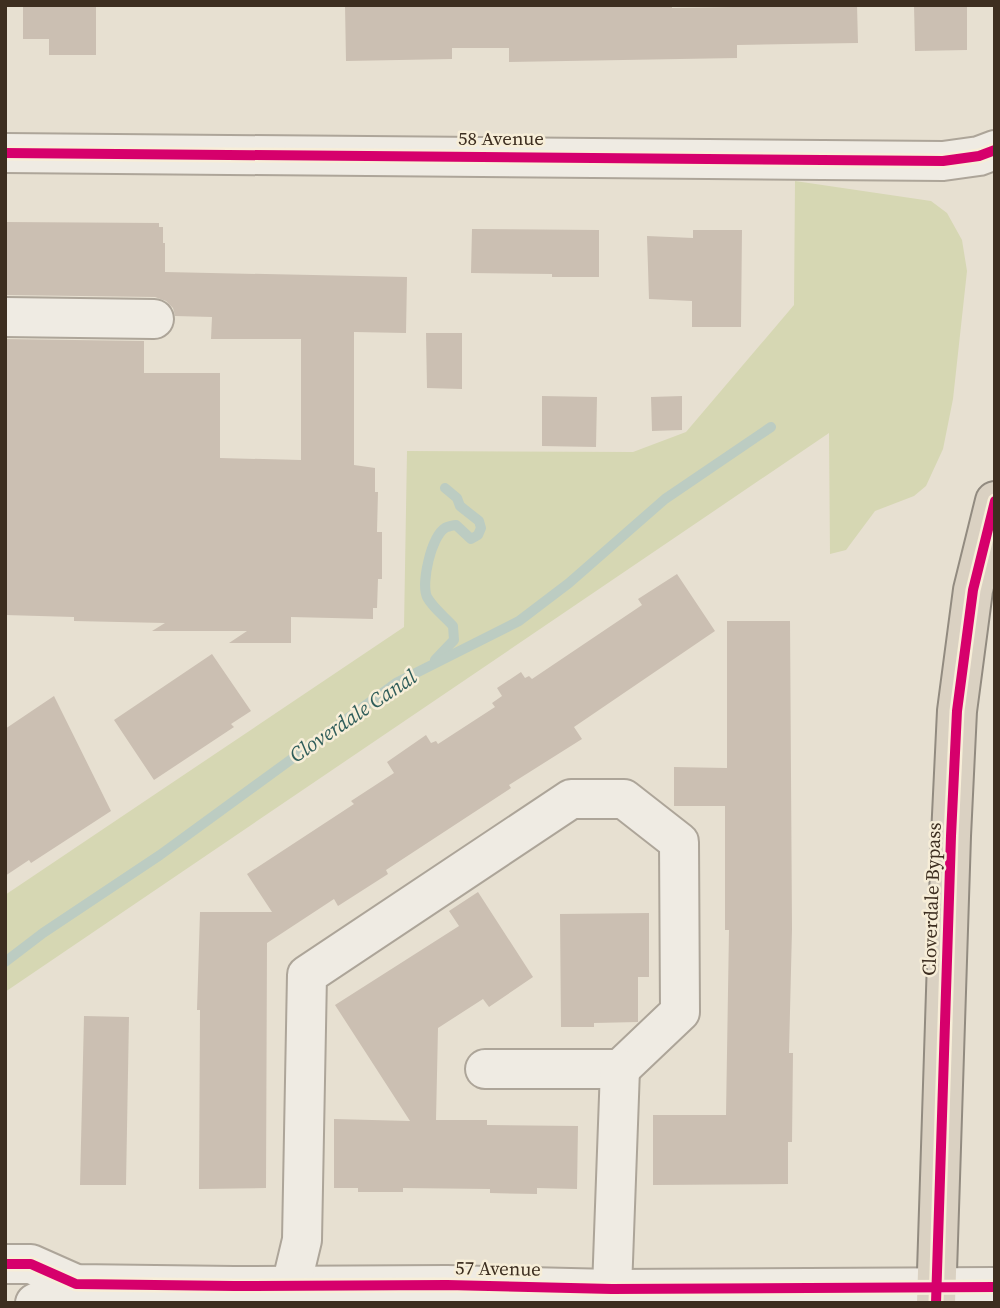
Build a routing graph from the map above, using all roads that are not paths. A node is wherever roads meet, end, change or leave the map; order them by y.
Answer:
1 (995, 150) edge
2 (5, 153) edge
3 (5, 317) edge
4 (154, 319) dead end
5 (995, 501) edge
6 (485, 1069) dead end
7 (620, 1069) junction
8 (5, 1265) edge
9 (76, 1284) junction
10 (292, 1286) junction
11 (995, 1287) edge
12 (612, 1289) junction
13 (936, 1295) edge
14 (34, 1303) edge

1 - 2 street, 58 Avenue
3 - 4 street
5 - 13 highway, Cloverdale Bypass
6 - 7 street
7 - 10 street
7 - 12 street
8 - 9 street, 57 Avenue
9 - 10 street, 57 Avenue
9 - 14 street, 57 Avenue
10 - 12 street, 57 Avenue
11 - 13 street, 57 Avenue
12 - 13 street, 57 Avenue

